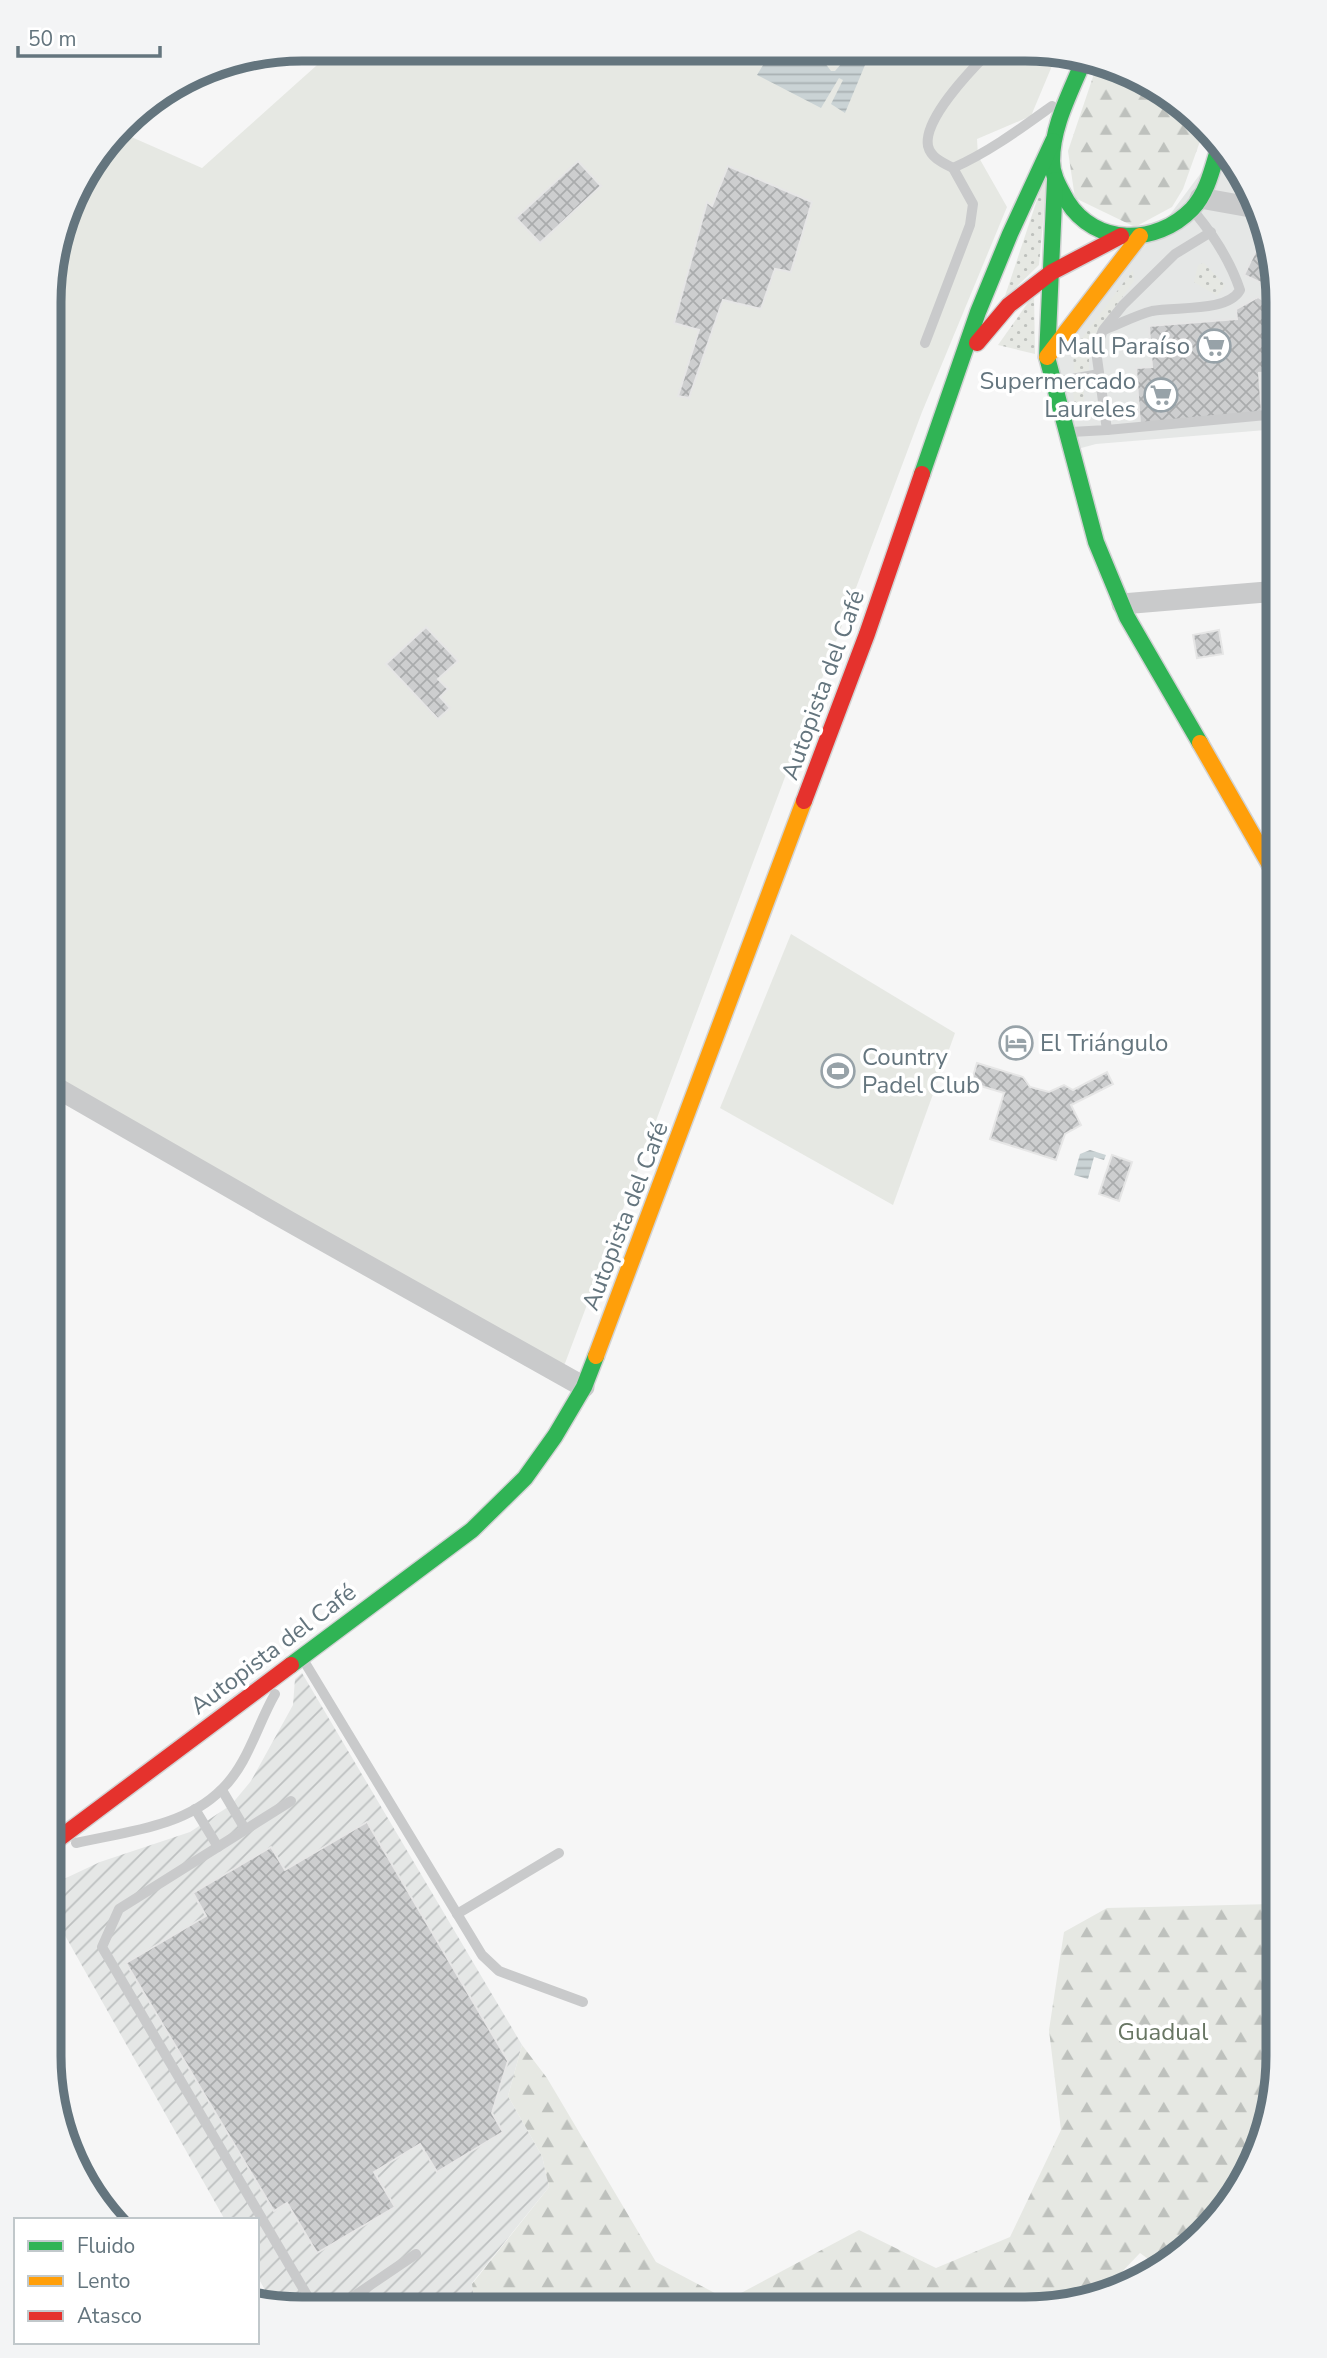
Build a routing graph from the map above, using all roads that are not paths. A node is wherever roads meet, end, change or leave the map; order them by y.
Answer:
1 (981, 61) edge
2 (1080, 68) edge
3 (1071, 92) junction
4 (1053, 141) junction
5 (1215, 155) edge
6 (953, 168) junction
7 (1055, 180) junction
8 (1196, 204) junction
9 (1246, 207) edge
10 (1211, 232) junction
11 (1121, 236) junction
12 (1140, 236) junction
13 (1052, 272) junction
14 (1103, 330) junction
15 (925, 343) dead end
16 (1047, 357) junction
17 (1099, 374) junction
18 (1053, 383) junction
19 (951, 394) junction
20 (1266, 415) edge
21 (1107, 430) junction
22 (1065, 433) junction
23 (1266, 592) edge
24 (1122, 604) junction
25 (1266, 859) edge
26 (61, 1089) edge
27 (584, 1387) junction
28 (296, 1659) junction
29 (222, 1790) junction
30 (291, 1801) dead end
31 (195, 1809) junction
32 (245, 1829) junction
33 (61, 1838) edge
34 (61, 1845) edge
35 (218, 1847) junction
36 (559, 1853) dead end
37 (457, 1914) junction
38 (583, 2002) dead end
39 (416, 2254) dead end
40 (308, 2297) edge
41 (353, 2297) edge

1 - 6 lane
2 - 3 main road, Autopista del Café
3 - 4 main road, Autopista del Café
3 - 6 lane
4 - 7 main road
4 - 19 main road, Autopista del Café
5 - 8 main road
6 - 15 lane
7 - 11 main road
7 - 13 main road
8 - 9 street
8 - 10 lane
8 - 12 main road
10 - 14 lane
10 - 14 lane
11 - 12 main road
11 - 13 main road, Autopista del Café
12 - 16 main road
13 - 16 main road
13 - 19 main road, Autopista del Café
14 - 17 lane
16 - 18 main road
17 - 18 lane
17 - 21 lane
18 - 22 main road
19 - 27 main road, Autopista del Café
20 - 21 lane
21 - 22 lane
22 - 24 main road
23 - 24 street
24 - 25 main road
26 - 27 street
27 - 28 main road, Autopista del Café
28 - 29 lane
28 - 33 main road, Autopista del Café
28 - 37 lane
29 - 31 lane
29 - 32 lane
30 - 32 lane
31 - 34 lane
31 - 35 lane
32 - 35 lane
35 - 40 lane
36 - 37 lane
37 - 38 lane
39 - 41 lane

